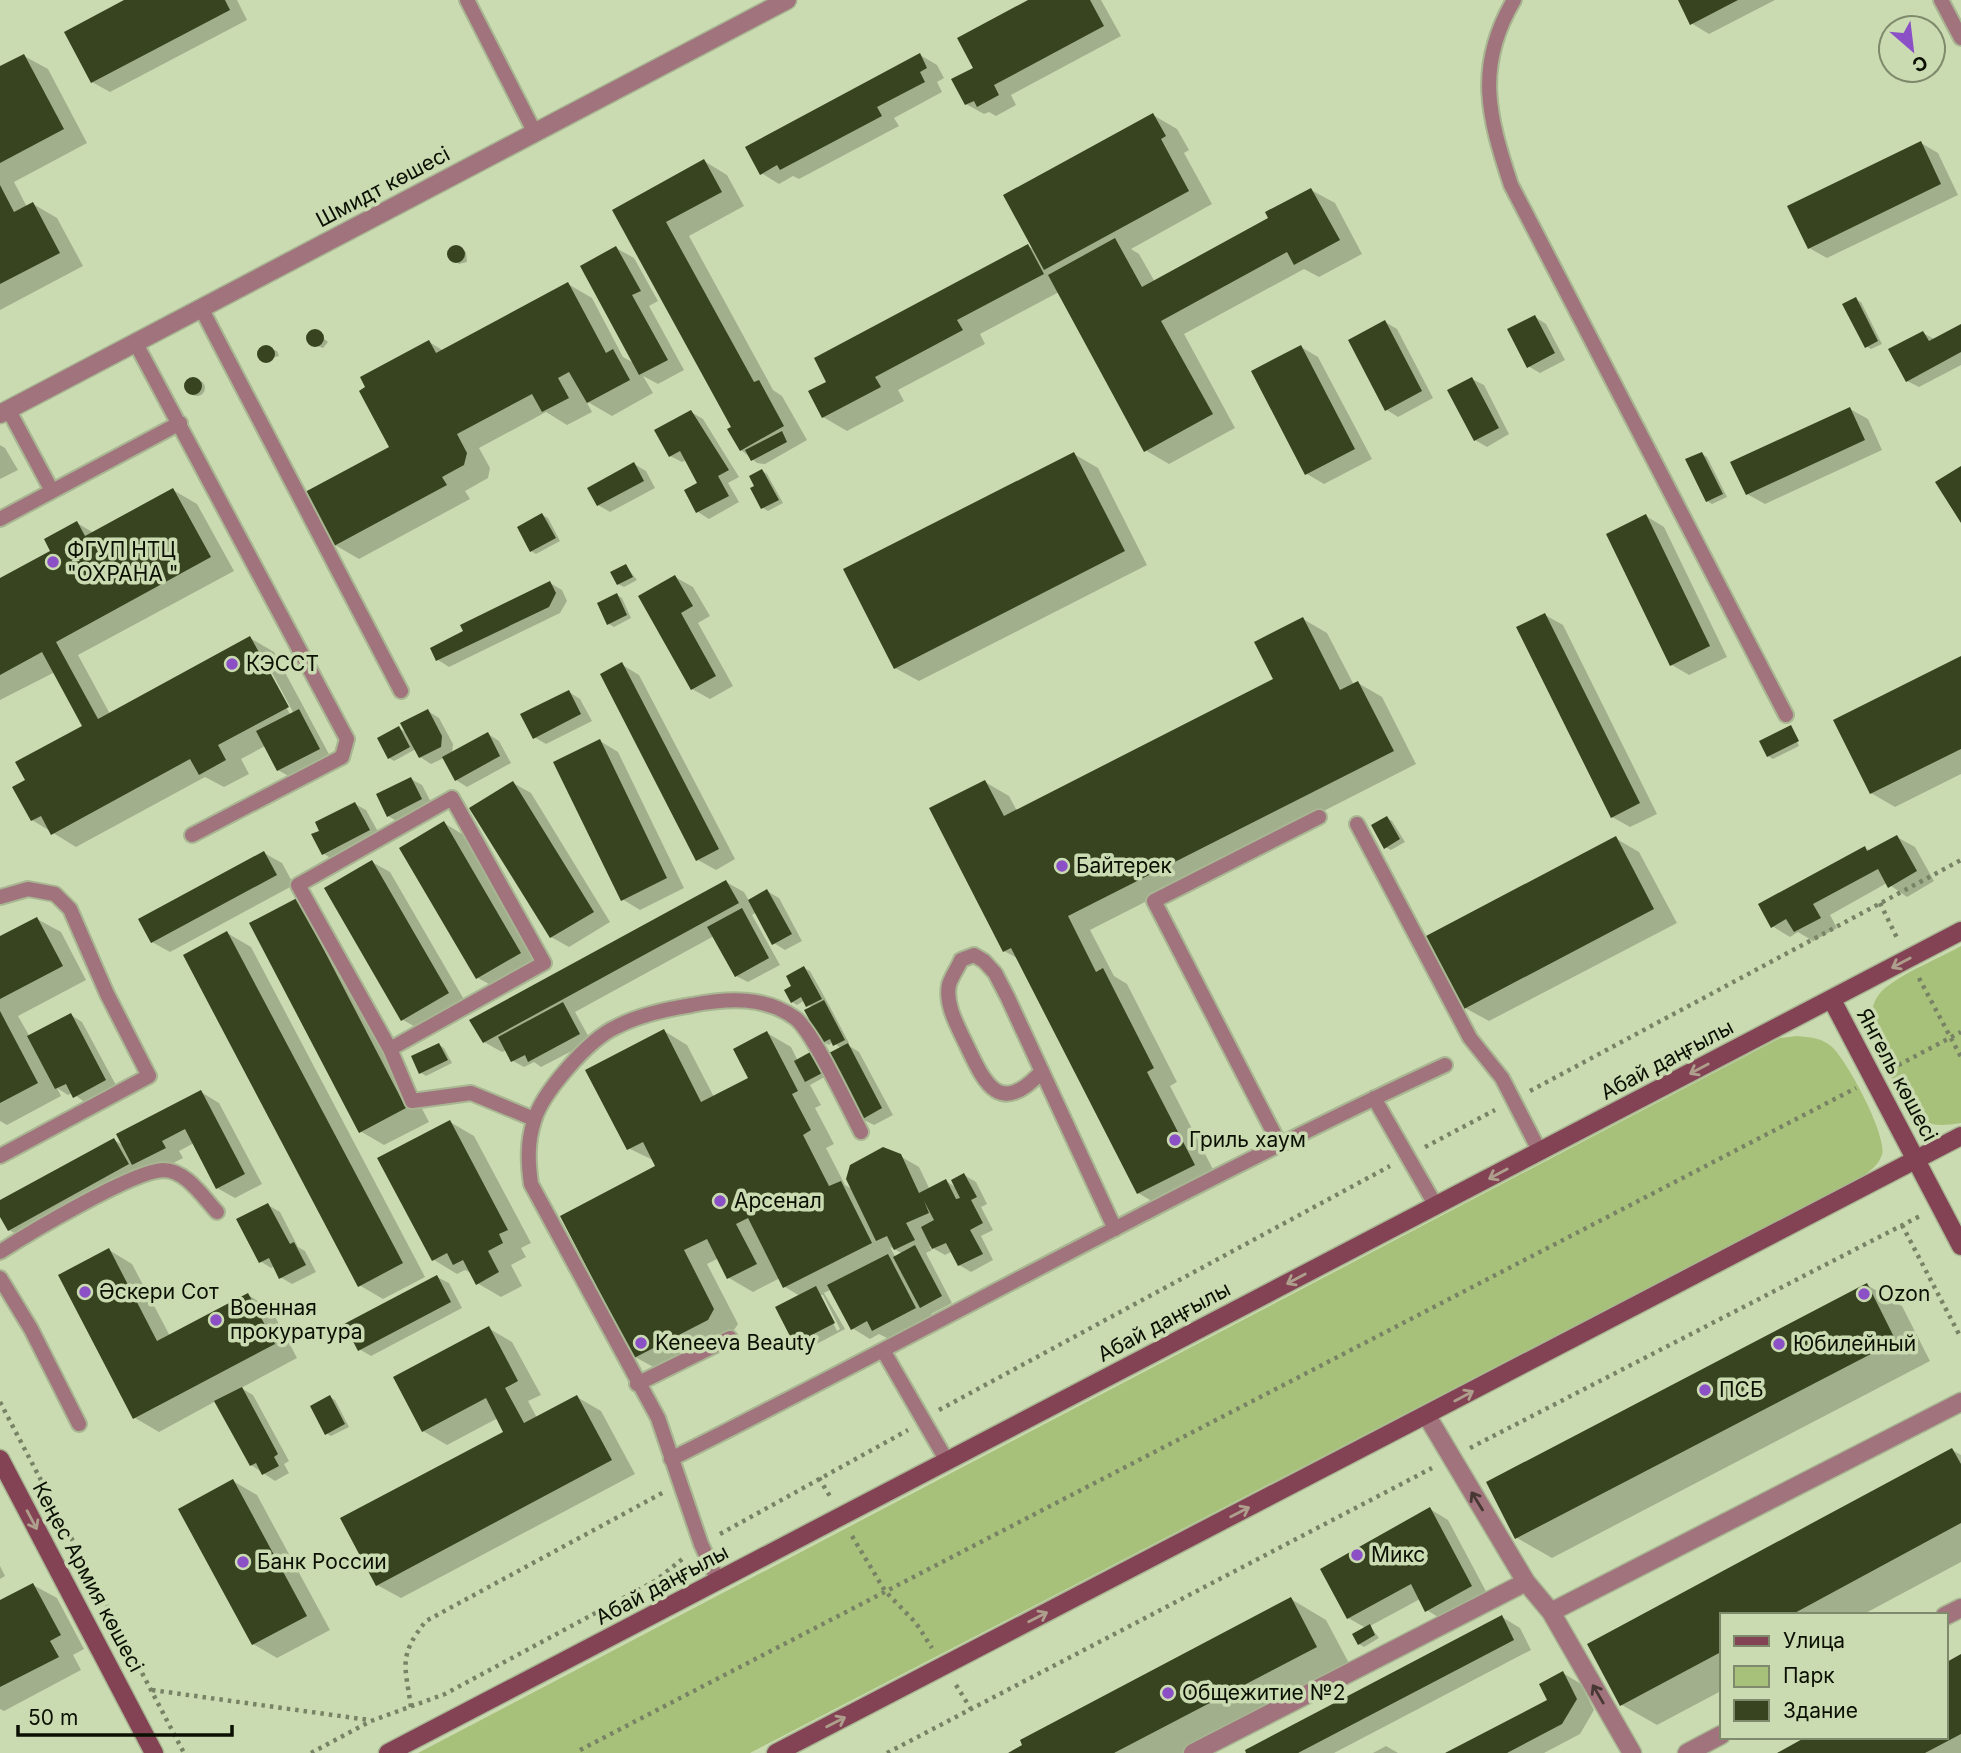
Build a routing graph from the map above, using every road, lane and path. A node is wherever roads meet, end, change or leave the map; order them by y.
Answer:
1 (467, 0) edge
2 (787, 0) edge
3 (1514, 0) edge
4 (1941, 0) edge
5 (1961, 38) edge
6 (535, 133) junction
7 (201, 308) junction
8 (135, 342) junction
9 (4, 411) edge
10 (180, 423) junction
11 (52, 491) junction
12 (0, 519) edge
13 (401, 691) dead end
14 (1786, 715) dead end
15 (1319, 817) dead end
16 (1357, 824) dead end
17 (192, 835) dead end
18 (1961, 860) edge
19 (0, 897) edge
20 (1961, 931) edge
21 (1832, 1000) junction
22 (1961, 1032) edge
23 (390, 1049) junction
24 (1445, 1065) dead end
25 (1042, 1071) junction
26 (1873, 1079) junction
27 (1374, 1098) junction
28 (1513, 1100) junction
29 (534, 1119) junction
30 (860, 1132) dead end
31 (1961, 1136) edge
32 (1280, 1145) junction
33 (1540, 1152) junction
34 (0, 1156) edge
35 (1407, 1157) junction
36 (1916, 1160) junction
37 (1436, 1206) junction
38 (1940, 1206) junction
39 (217, 1212) dead end
40 (1902, 1226) junction
41 (1115, 1229) junction
42 (1961, 1246) edge
43 (0, 1252) edge
44 (0, 1278) edge
45 (730, 1338) dead end
46 (1961, 1338) edge
47 (884, 1352) junction
48 (637, 1384) junction
49 (0, 1402) edge
50 (1961, 1402) edge
51 (1427, 1416) junction
52 (922, 1422) junction
53 (79, 1424) dead end
54 (0, 1459) edge
55 (671, 1459) junction
56 (1450, 1459) junction
57 (947, 1461) junction
58 (819, 1478) junction
59 (680, 1484) junction
60 (841, 1517) junction
61 (701, 1544) junction
62 (718, 1581) junction
63 (1526, 1582) junction
64 (884, 1591) junction
65 (1551, 1612) junction
66 (943, 1666) junction
67 (152, 1690) junction
68 (411, 1707) junction
69 (971, 1709) junction
70 (371, 1721) junction
71 (1720, 1736) edge
72 (580, 1750) dead end
73 (154, 1753) edge
74 (184, 1753) edge
75 (311, 1753) edge
76 (388, 1753) edge
77 (776, 1753) edge
78 (887, 1753) edge
79 (1193, 1753) edge
80 (1632, 1753) edge
81 (1688, 1753) edge

1 - 6 lane
2 - 6 street, Шмидт көшесі
3 - 14 lane
4 - 5 lane
6 - 7 street, Шмидт көшесі
7 - 8 street, Шмидт көшесі
7 - 13 lane
8 - 9 street, Шмидт көшесі
8 - 10 lane
9 - 11 lane
10 - 11 lane
10 - 17 lane
11 - 12 lane
15 - 32 lane
16 - 28 lane
18 - 28 path
19 - 34 lane
20 -> 21 main road, Абай даңғылы
21 - 26 main road, Янгель көшесі
21 -> 33 main road, Абай даңғылы
22 - 26 path
23 - 23 lane
23 - 29 lane
24 - 27 lane
25 - 25 lane
25 - 41 lane
26 - 36 main road, Янгель көшесі
26 - 64 path
27 - 32 lane
27 - 35 lane
28 - 33 lane
28 - 35 path
29 - 30 lane
29 - 48 lane
31 - 36 main road
32 - 41 lane
33 -> 37 main road, Абай даңғылы
35 - 37 lane
35 - 52 path
36 - 38 main road, Янгель көшесі
51 -> 36 main road
37 -> 57 main road, Абай даңғылы
38 - 40 path
38 - 42 main road, Янгель көшесі
39 - 43 lane
40 - 46 path
40 - 56 path
41 - 47 lane
44 - 53 lane
45 - 48 lane
47 - 52 lane
47 - 55 lane
48 - 55 lane
49 - 67 path
50 - 65 street
51 - 56 street
66 -> 51 main road
52 - 57 lane
52 - 58 path
54 -> 73 main road, Кеңес Армия көшесі
55 - 59 lane
63 -> 56 street
56 - 69 path
57 - 60 main road, Абай даңғылы
58 - 60 path
58 - 61 path
59 - 61 lane
59 - 68 path
60 - 62 main road, Абай даңғылы
60 - 64 path
61 - 62 lane
61 - 68 path
62 - 76 main road, Абай даңғылы
63 - 65 street
63 - 79 street
64 - 66 path
64 - 72 path
80 -> 65 street
66 - 69 path
77 -> 66 main road
67 - 70 path
67 - 74 path
68 - 70 path
69 - 78 path
70 - 75 path
71 - 81 street

